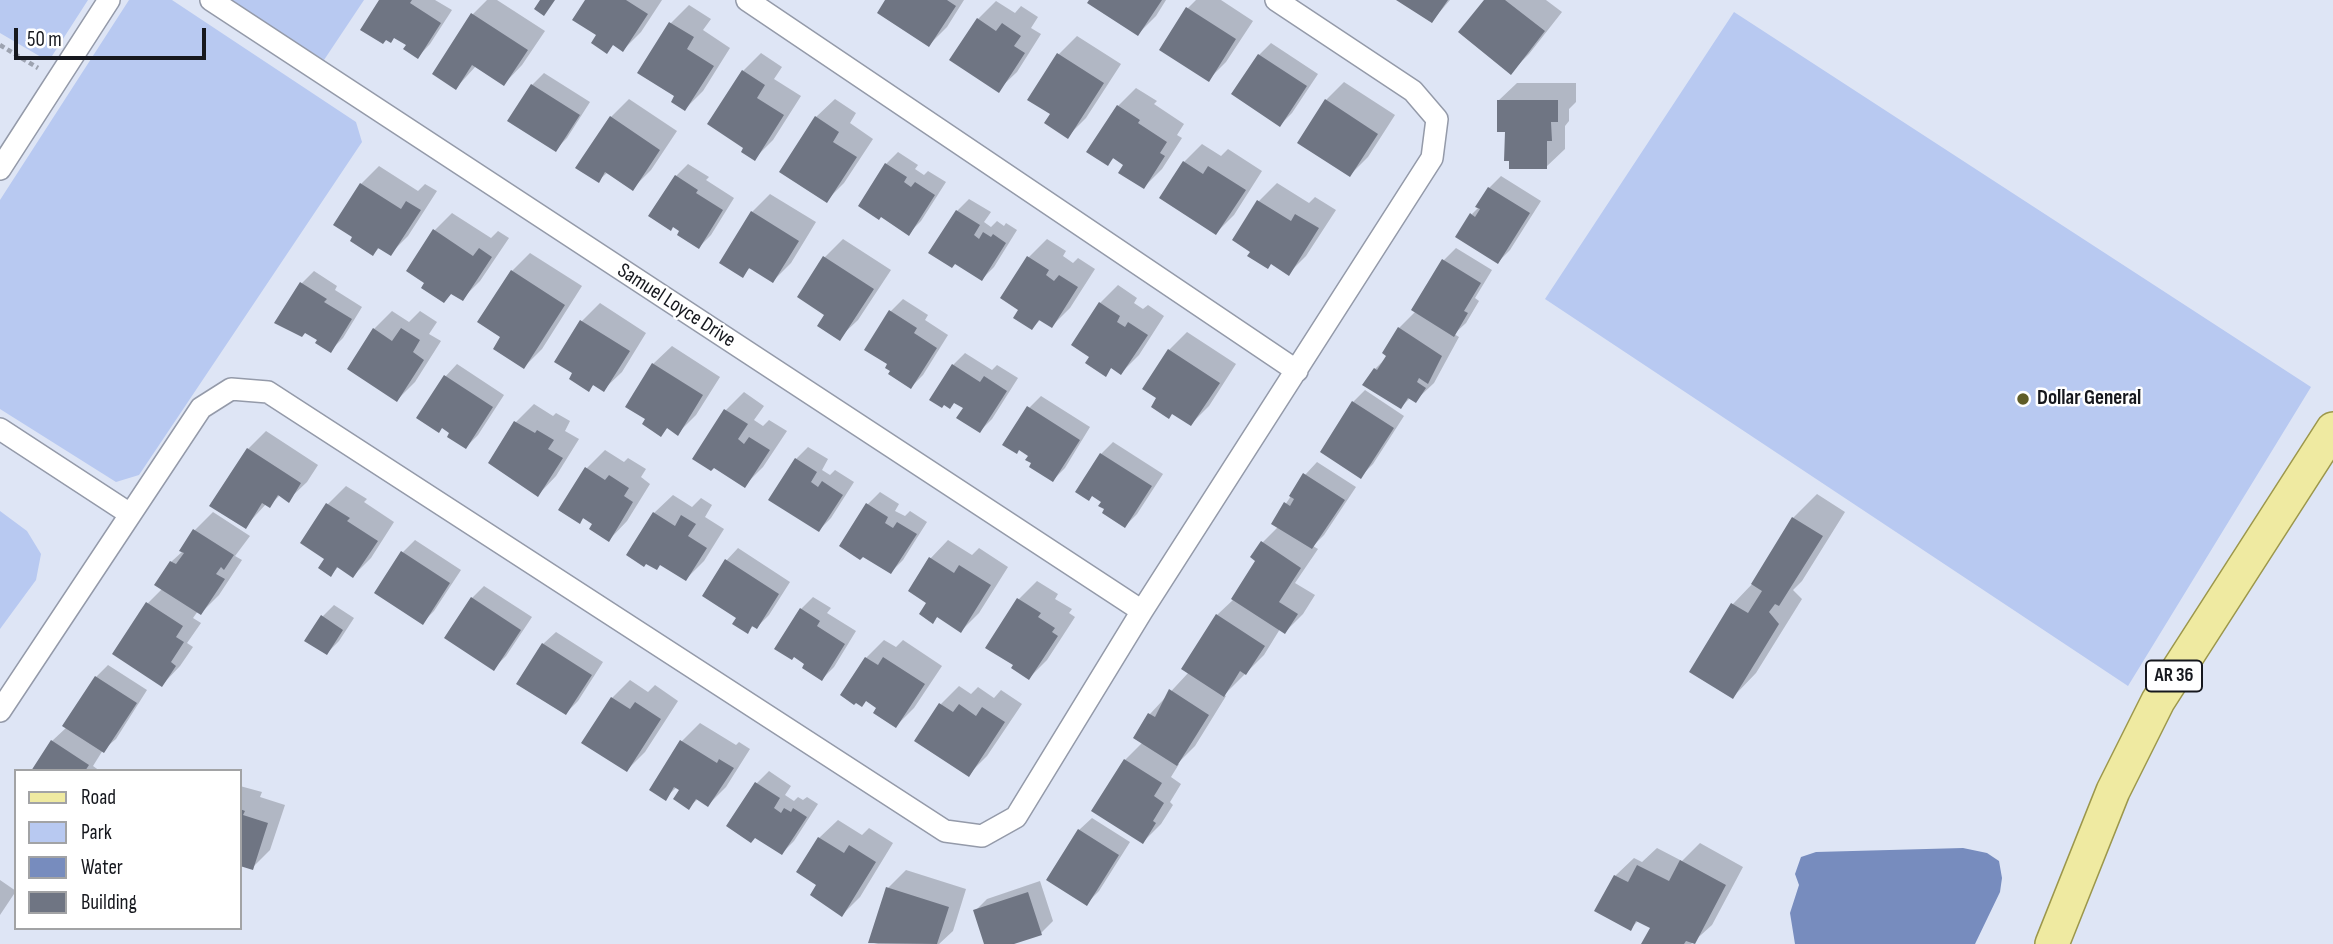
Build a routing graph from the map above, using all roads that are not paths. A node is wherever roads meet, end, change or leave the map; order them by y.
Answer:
1 (109, 0) edge
2 (211, 0) edge
3 (747, 0) edge
4 (1276, 0) edge
5 (0, 169) edge
6 (1297, 371) junction
7 (0, 429) edge
8 (2333, 429) edge
9 (130, 514) junction
10 (1142, 611) junction
11 (0, 711) edge
12 (2052, 944) edge

1 - 5 street
2 - 10 street, Samuel Loyce Drive
3 - 6 street
4 - 6 street
6 - 10 street
7 - 9 street
8 - 12 main road, AR 36
9 - 10 street
9 - 11 street

